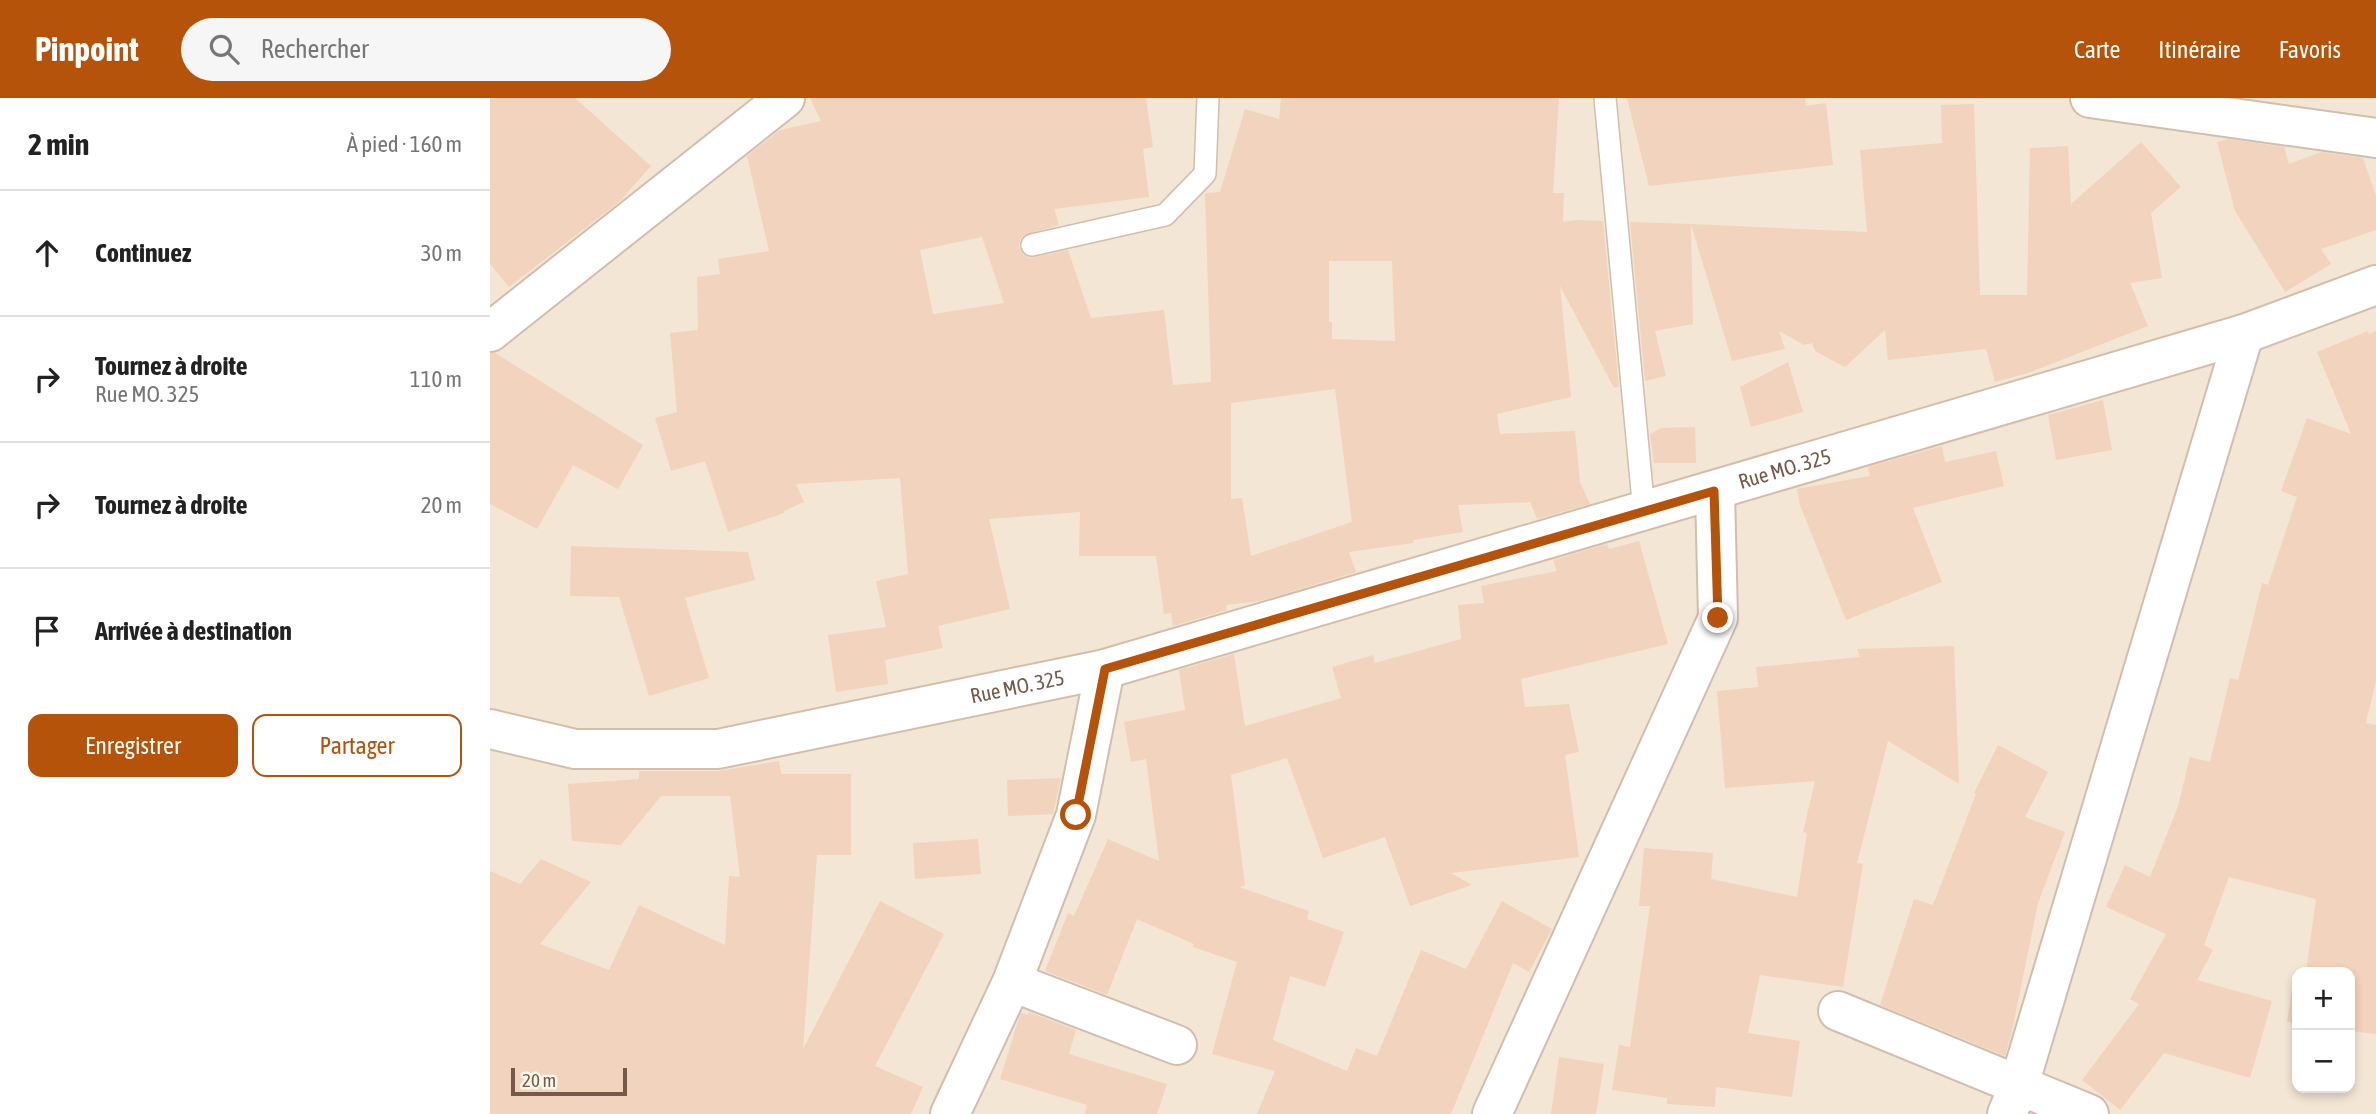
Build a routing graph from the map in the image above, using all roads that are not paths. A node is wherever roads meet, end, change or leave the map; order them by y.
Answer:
1 (785, 98) edge
2 (1208, 98) edge
3 (1605, 98) edge
4 (2090, 98) edge
5 (2376, 138) edge
6 (1032, 245) dead end
7 (2376, 285) edge
8 (490, 332) edge
9 (2244, 334) junction
10 (1714, 491) junction
11 (1643, 512) junction
12 (1105, 669) junction
13 (490, 729) edge
14 (1012, 982) junction
15 (1838, 1011) dead end
16 (1177, 1045) dead end
17 (2013, 1099) edge
18 (950, 1114) edge
19 (1492, 1114) edge
20 (2088, 1114) edge

1 - 8 street
2 - 6 lane
3 - 11 lane
4 - 5 street
7 - 9 street, Rue MO. 325
9 - 10 street, Rue MO. 325
9 - 17 street
10 - 11 street, Rue MO. 325
10 - 19 street
11 - 12 street, Rue MO. 325
12 - 13 street, Rue MO. 325
12 - 14 street
14 - 16 street
14 - 18 street
15 - 17 street
17 - 20 street

